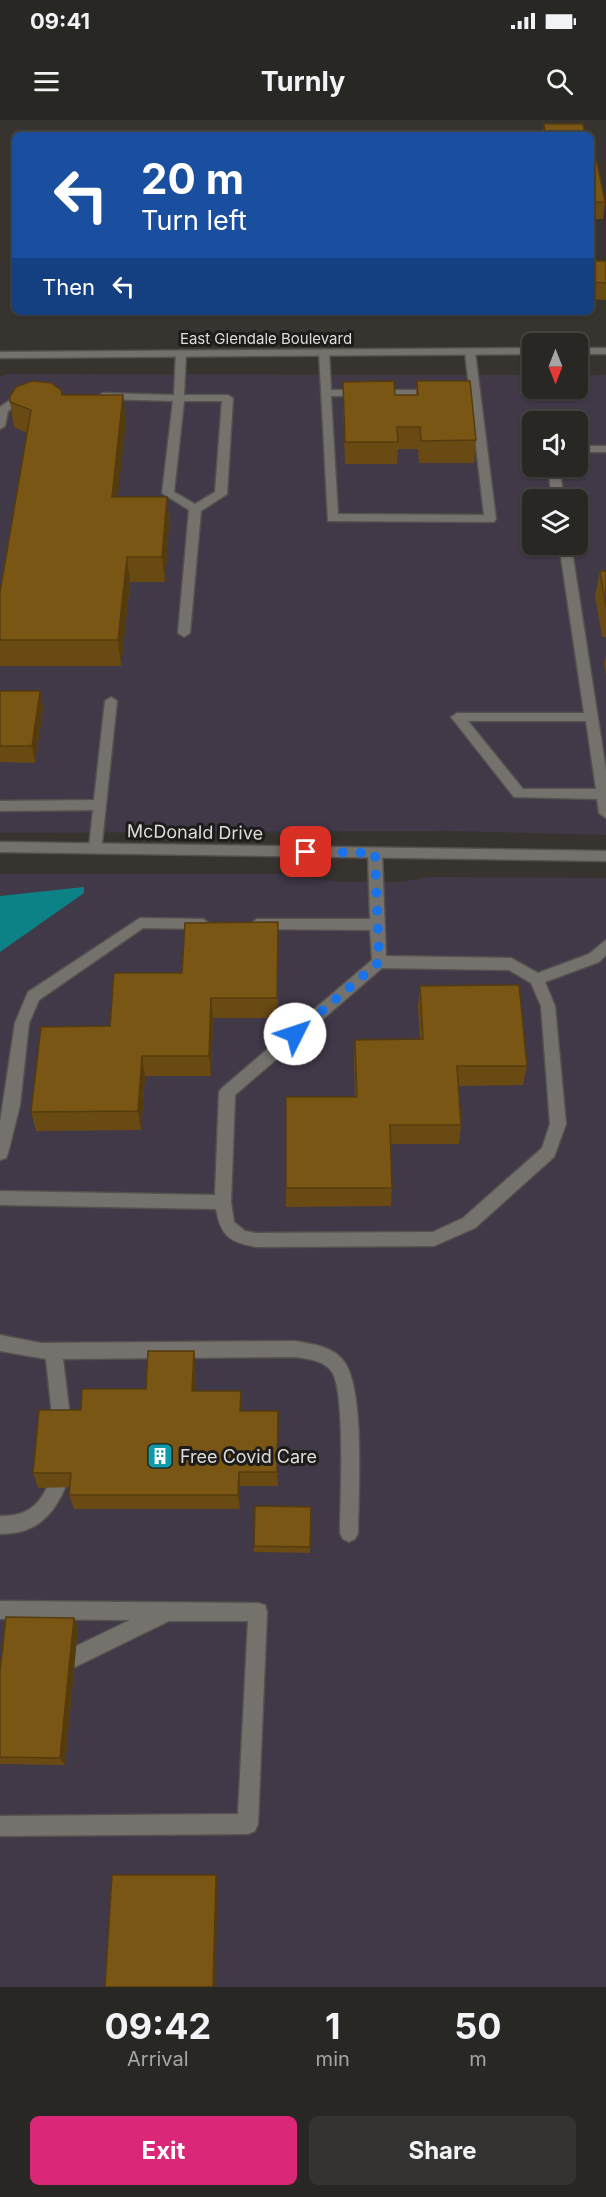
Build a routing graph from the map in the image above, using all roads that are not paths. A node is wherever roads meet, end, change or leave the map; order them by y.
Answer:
1 (522, 351) edge
2 (588, 351) edge
3 (606, 351) edge
4 (324, 352) junction
5 (470, 352) junction
6 (181, 353) junction
7 (0, 355) edge
8 (326, 393) junction
9 (464, 393) junction
10 (89, 396) edge
11 (38, 397) edge
12 (179, 398) junction
13 (0, 426) edge
14 (588, 449) edge
15 (606, 449) edge
16 (195, 509) junction
17 (567, 555) edge
18 (184, 633) dead end
19 (111, 701) dead end
20 (591, 717) junction
21 (605, 794) edge
22 (100, 805) junction
23 (0, 806) edge
24 (606, 813) edge
25 (0, 847) edge
26 (96, 848) junction
27 (375, 853) junction
28 (606, 856) edge
29 (223, 924) edge
30 (246, 924) edge
31 (377, 925) junction
32 (606, 946) edge
33 (379, 962) junction
34 (537, 979) junction
35 (0, 1153) edge
36 (0, 1198) edge
37 (223, 1202) junction
38 (1, 1346) edge
39 (54, 1351) junction
40 (62, 1425) edge
41 (56, 1488) edge
42 (0, 1525) edge
43 (349, 1533) dead end
44 (0, 1610) edge
45 (168, 1612) junction
46 (75, 1656) dead end
47 (0, 1826) edge

1 - 5 street, East Glendale Boulevard
2 - 3 street
4 - 5 street, East Glendale Boulevard
4 - 6 street, East Glendale Boulevard
4 - 8 street
5 - 9 street
6 - 7 street, East Glendale Boulevard
6 - 12 street
8 - 9 street
8 - 9 street
10 - 12 street
11 - 13 street
12 - 16 street
12 - 16 street
14 - 15 street
16 - 18 street
17 - 20 street
19 - 22 street
20 - 21 street
20 - 21 street
21 - 24 street
22 - 23 street
22 - 26 street
25 - 26 street, McDonald Drive
26 - 27 street, McDonald Drive
27 - 28 street, McDonald Drive
27 - 31 street
29 - 35 street
30 - 31 street
31 - 33 street
32 - 34 street
33 - 34 street
33 - 37 street
34 - 37 street
36 - 37 street
38 - 39 street
39 - 40 street
39 - 43 street
41 - 42 street
44 - 45 street
45 - 46 street
45 - 47 street

